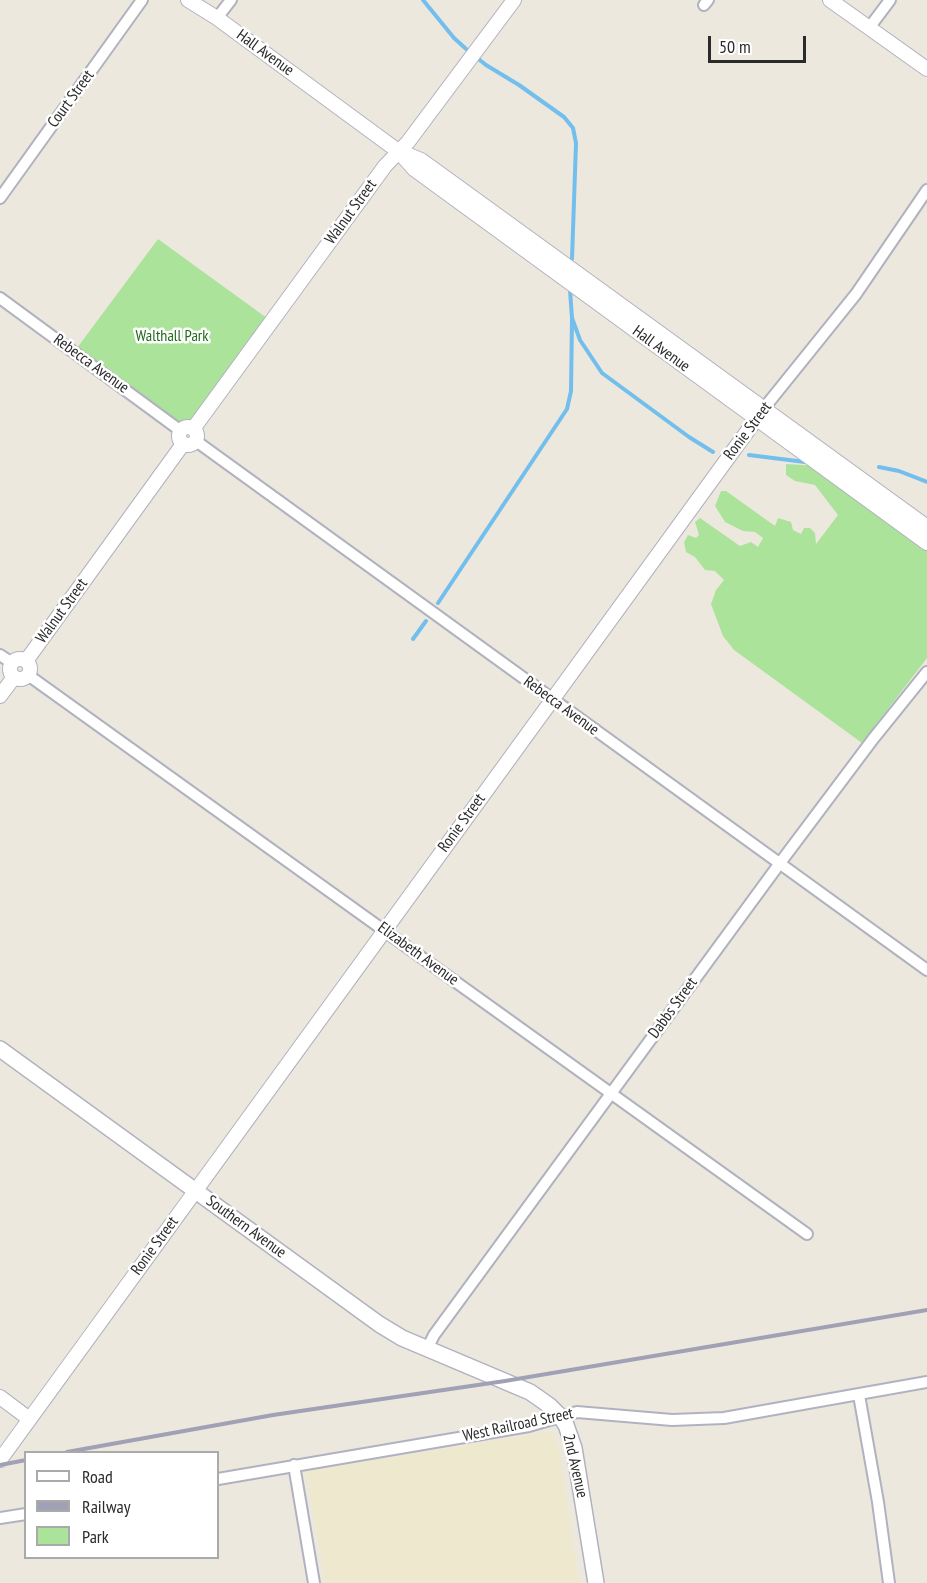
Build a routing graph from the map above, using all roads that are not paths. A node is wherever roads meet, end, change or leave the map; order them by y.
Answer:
1 (142, 0) edge
2 (188, 0) edge
3 (231, 0) edge
4 (514, 0) edge
5 (830, 0) edge
6 (890, 0) edge
7 (217, 18) junction
8 (869, 28) junction
9 (927, 69) edge
10 (398, 151) junction
11 (927, 190) edge
12 (0, 198) edge
13 (0, 298) edge
14 (760, 413) junction
15 (188, 436) junction
16 (927, 527) edge
17 (927, 543) edge
18 (0, 655) edge
19 (20, 669) junction
20 (927, 672) edge
21 (0, 696) edge
22 (553, 699) junction
23 (780, 863) junction
24 (384, 930) junction
25 (927, 970) edge
26 (0, 1049) edge
27 (610, 1093) junction
28 (195, 1190) junction
29 (807, 1234) dead end
30 (428, 1349) junction
31 (505, 1381) joint
32 (927, 1382) edge
33 (859, 1395) junction
34 (0, 1397) edge
35 (560, 1416) junction
36 (28, 1418) junction
37 (0, 1460) edge
38 (294, 1465) junction
39 (219, 1479) edge
40 (24, 1514) edge
41 (0, 1518) edge
42 (314, 1583) edge
43 (596, 1583) edge
44 (889, 1583) edge

1 - 12 street, Court Street
2 - 7 street, Hall Avenue
3 - 7 street
4 - 10 street, Walnut Street
5 - 8 street
6 - 8 street
7 - 10 street, Hall Avenue
8 - 9 street
10 - 14 street, Hall Avenue
10 - 15 street, Walnut Street
11 - 14 street, Ronie Street
13 - 15 street, Rebecca Avenue
14 - 16 street, Hall Avenue
14 - 17 street, Hall Avenue
14 - 22 street, Ronie Street
15 - 19 street, Walnut Street
15 - 22 street, Rebecca Avenue
18 - 19 street, Elizabeth Avenue
19 - 21 street, Walnut Street
19 - 24 street, Elizabeth Avenue
20 - 23 street, Dabbs Street
22 - 23 street, Rebecca Avenue
22 - 24 street, Ronie Street
23 - 25 street, Rebecca Avenue
23 - 27 street, Dabbs Street
24 - 27 street, Elizabeth Avenue
24 - 28 street, Ronie Street
26 - 28 main road, Southern Avenue
27 - 29 street, Elizabeth Avenue
27 - 30 street, Dabbs Street
28 - 30 main road, Southern Avenue
28 - 36 street, Ronie Street
30 - 31 main road, Southern Avenue
31 - 35 main road, 2nd Avenue
32 - 33 street, West Railroad Street
33 - 35 street, West Railroad Street
33 - 44 street
34 - 36 street
35 - 38 street, West Railroad Street
35 - 43 main road, 2nd Avenue
36 - 37 street, Ronie Street
38 - 39 street, West Railroad Street
38 - 42 street
40 - 41 street

